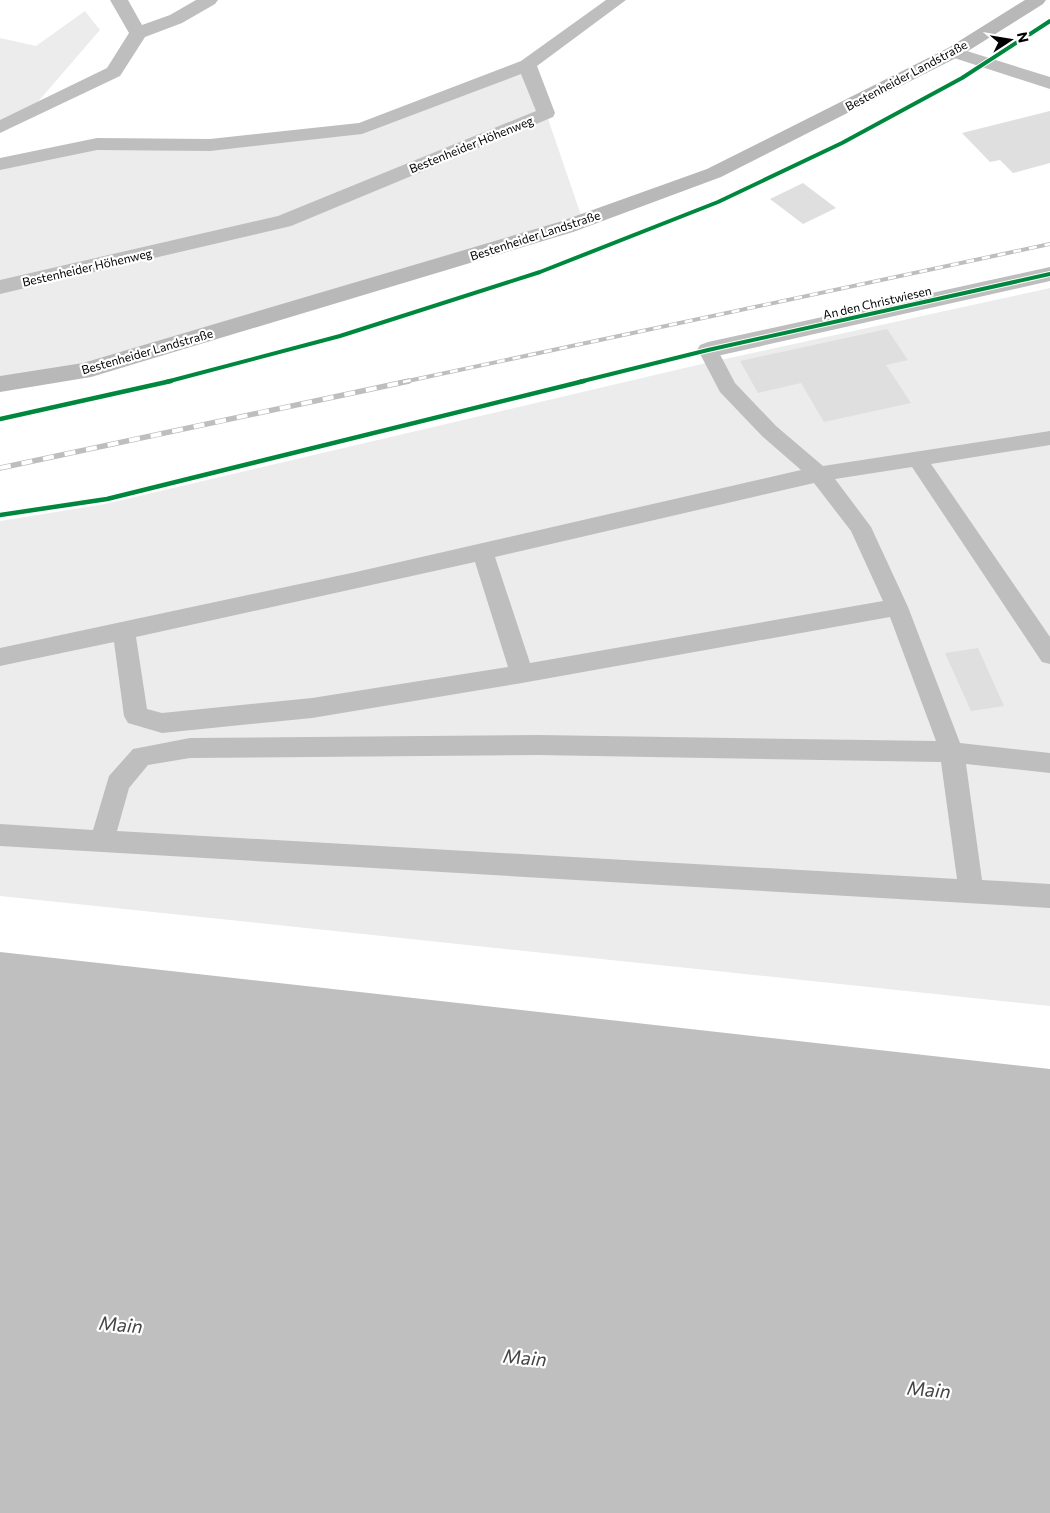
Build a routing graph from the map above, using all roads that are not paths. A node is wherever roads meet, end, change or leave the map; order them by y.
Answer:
1 (119, 0) edge
2 (209, 0) edge
3 (618, 0) edge
4 (1037, 0) edge
5 (138, 33) junction
6 (954, 52) junction
7 (527, 65) junction
8 (1050, 83) edge
9 (0, 127) edge
10 (0, 164) edge
11 (1050, 274) edge
12 (0, 287) edge
13 (708, 350) joint
14 (0, 384) edge
15 (1050, 438) edge
16 (917, 459) junction
17 (818, 474) junction
18 (482, 551) junction
19 (897, 607) junction
20 (124, 630) junction
21 (1050, 654) edge
22 (0, 657) edge
23 (522, 674) junction
24 (952, 752) junction
25 (1050, 764) edge
26 (0, 835) edge
27 (102, 841) junction
28 (971, 891) junction
29 (1050, 896) edge

1 - 5 street
2 - 5 street
3 - 7 street
4 - 6 main road, Bestenheider Landstraße
5 - 9 street
6 - 8 street
6 - 14 main road, Bestenheider Landstraße
7 - 10 street
7 - 12 street, Bestenheider Höhenweg
11 - 13 street, An den Christwiesen
13 - 17 lane
15 - 16 lane
16 - 17 lane
16 - 21 lane
17 - 18 lane
17 - 19 lane
18 - 20 lane
18 - 23 lane
19 - 23 lane
19 - 24 lane
20 - 22 lane
20 - 23 lane
24 - 25 lane
24 - 27 lane
24 - 28 lane
26 - 27 lane
27 - 28 lane
28 - 29 lane

